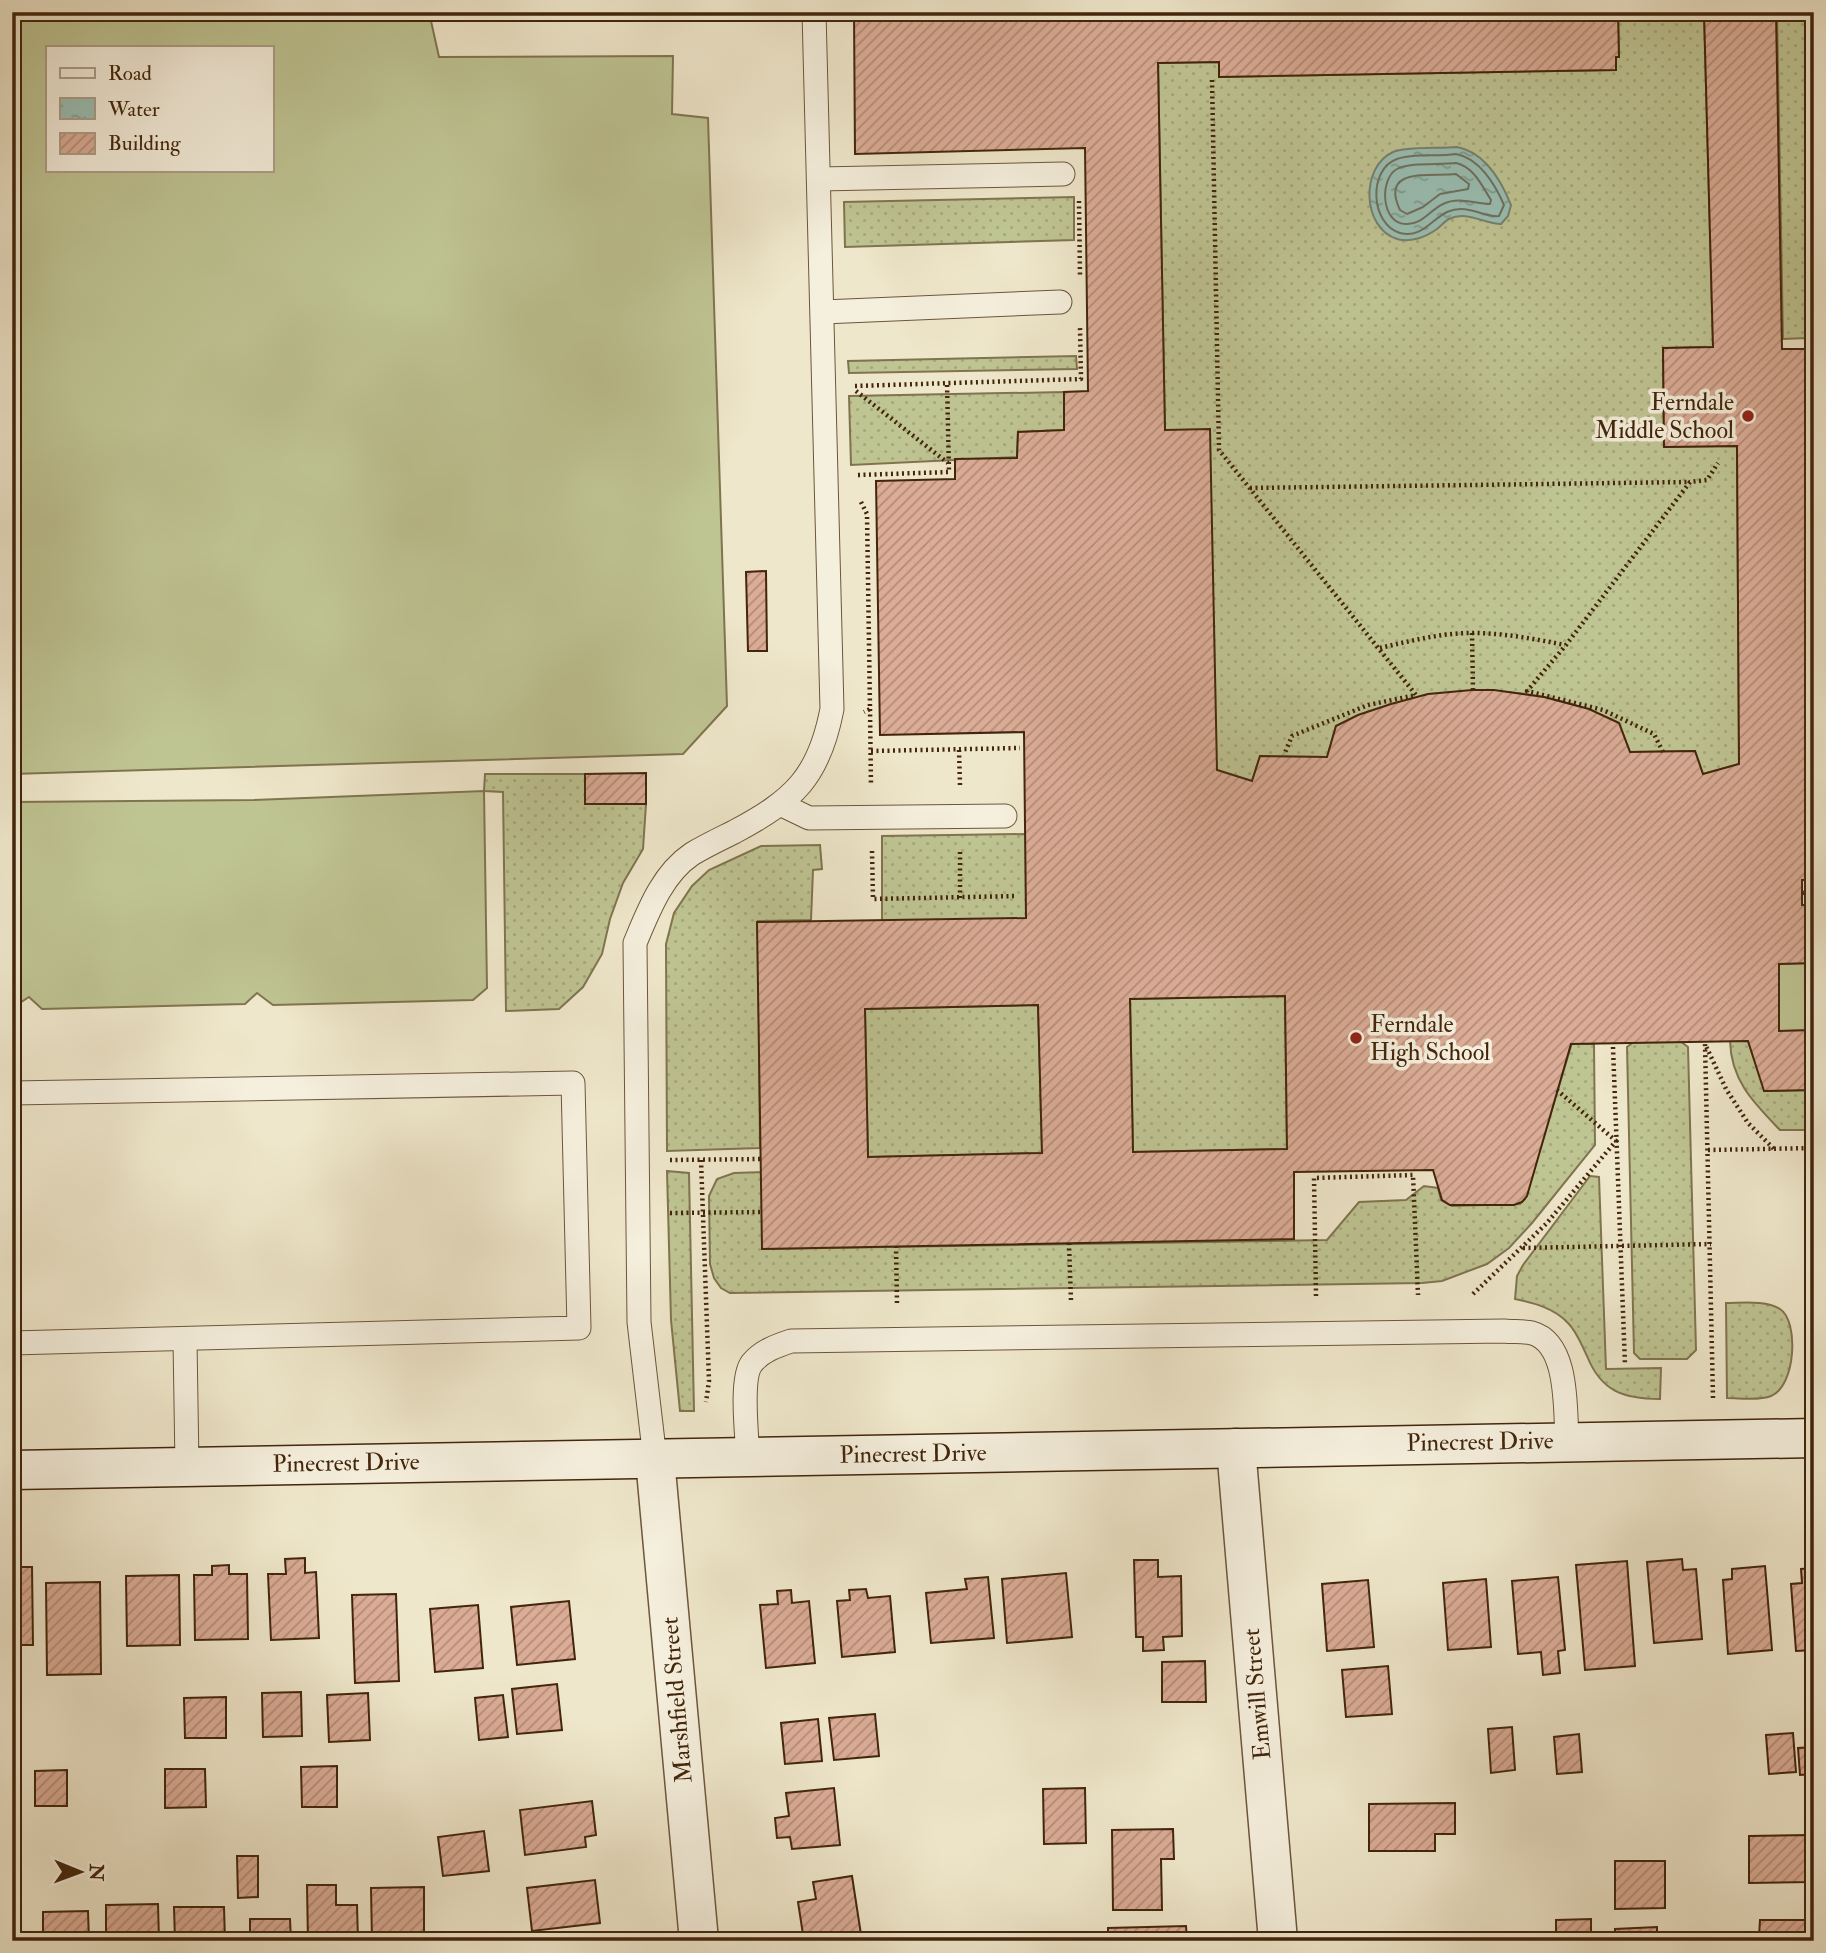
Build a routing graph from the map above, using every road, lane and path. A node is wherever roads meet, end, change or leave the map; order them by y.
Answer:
1 (814, 12) edge
2 (1212, 80) dead end
3 (1063, 174) dead end
4 (819, 179) junction
5 (1060, 302) dead end
6 (823, 312) junction
7 (947, 383) dead end
8 (850, 386) dead end
9 (949, 463) junction
10 (1718, 463) dead end
11 (846, 475) dead end
12 (1690, 482) junction
13 (1250, 488) junction
14 (857, 496) dead end
15 (1472, 633) junction
16 (1566, 645) junction
17 (1380, 648) junction
18 (1473, 690) dead end
19 (858, 721) dead end
20 (1020, 748) dead end
21 (871, 751) dead end
22 (1663, 752) dead end
23 (1284, 755) dead end
24 (780, 804) junction
25 (1005, 816) dead end
26 (1814, 892) edge
27 (1802, 893) dead end
28 (1016, 897) dead end
29 (873, 899) dead end
30 (1613, 1047) dead end
31 (1557, 1090) dead end
32 (12, 1093) edge
33 (1616, 1141) junction
34 (1814, 1148) edge
35 (1774, 1149) junction
36 (1709, 1150) junction
37 (662, 1160) dead end
38 (701, 1160) junction
39 (762, 1160) dead end
40 (762, 1212) dead end
41 (662, 1213) dead end
42 (703, 1213) junction
43 (1069, 1243) dead end
44 (1711, 1244) junction
45 (896, 1246) dead end
46 (1619, 1246) junction
47 (1521, 1248) junction
48 (1473, 1293) dead end
49 (1418, 1295) dead end
50 (1316, 1296) dead end
51 (1070, 1301) dead end
52 (897, 1304) dead end
53 (186, 1340) junction
54 (12, 1343) edge
55 (1625, 1365) dead end
56 (1713, 1398) dead end
57 (706, 1402) dead end
58 (1814, 1438) edge
59 (1567, 1440) junction
60 (1236, 1448) junction
61 (748, 1457) junction
62 (655, 1459) junction
63 (187, 1466) junction
64 (12, 1470) edge
65 (699, 1941) edge
66 (1278, 1941) edge

1 - 4 lane
2 - 13 path
3 - 4 lane
4 - 6 lane
5 - 6 lane
6 - 24 lane
7 - 9 path
8 - 9 path
9 - 11 path
10 - 12 path
12 - 13 path
12 - 16 path
13 - 17 path
14 - 19 path
15 - 16 path
15 - 17 path
15 - 18 path
16 - 22 path
17 - 23 path
20 - 21 path
24 - 25 lane
24 - 62 lane
26 - 27 path
28 - 29 path
30 - 33 path
31 - 33 path
32 - 53 lane
33 - 46 path
33 - 47 path
34 - 35 path
35 - 36 path
35 - 36 path
36 - 44 path
37 - 38 path
38 - 39 path
38 - 42 path
40 - 42 path
41 - 42 path
42 - 57 path
43 - 51 path
44 - 46 path
44 - 56 path
45 - 52 path
46 - 47 path
46 - 55 path
47 - 48 path
49 - 50 path
53 - 54 lane
53 - 63 lane
58 - 59 street, Pinecrest Drive
59 - 60 street, Pinecrest Drive
59 - 61 lane
60 - 61 street, Pinecrest Drive
60 - 66 street, Emwill Street
61 - 62 street, Pinecrest Drive
62 - 63 street, Pinecrest Drive
62 - 65 street, Marshfield Street
63 - 64 street, Pinecrest Drive

